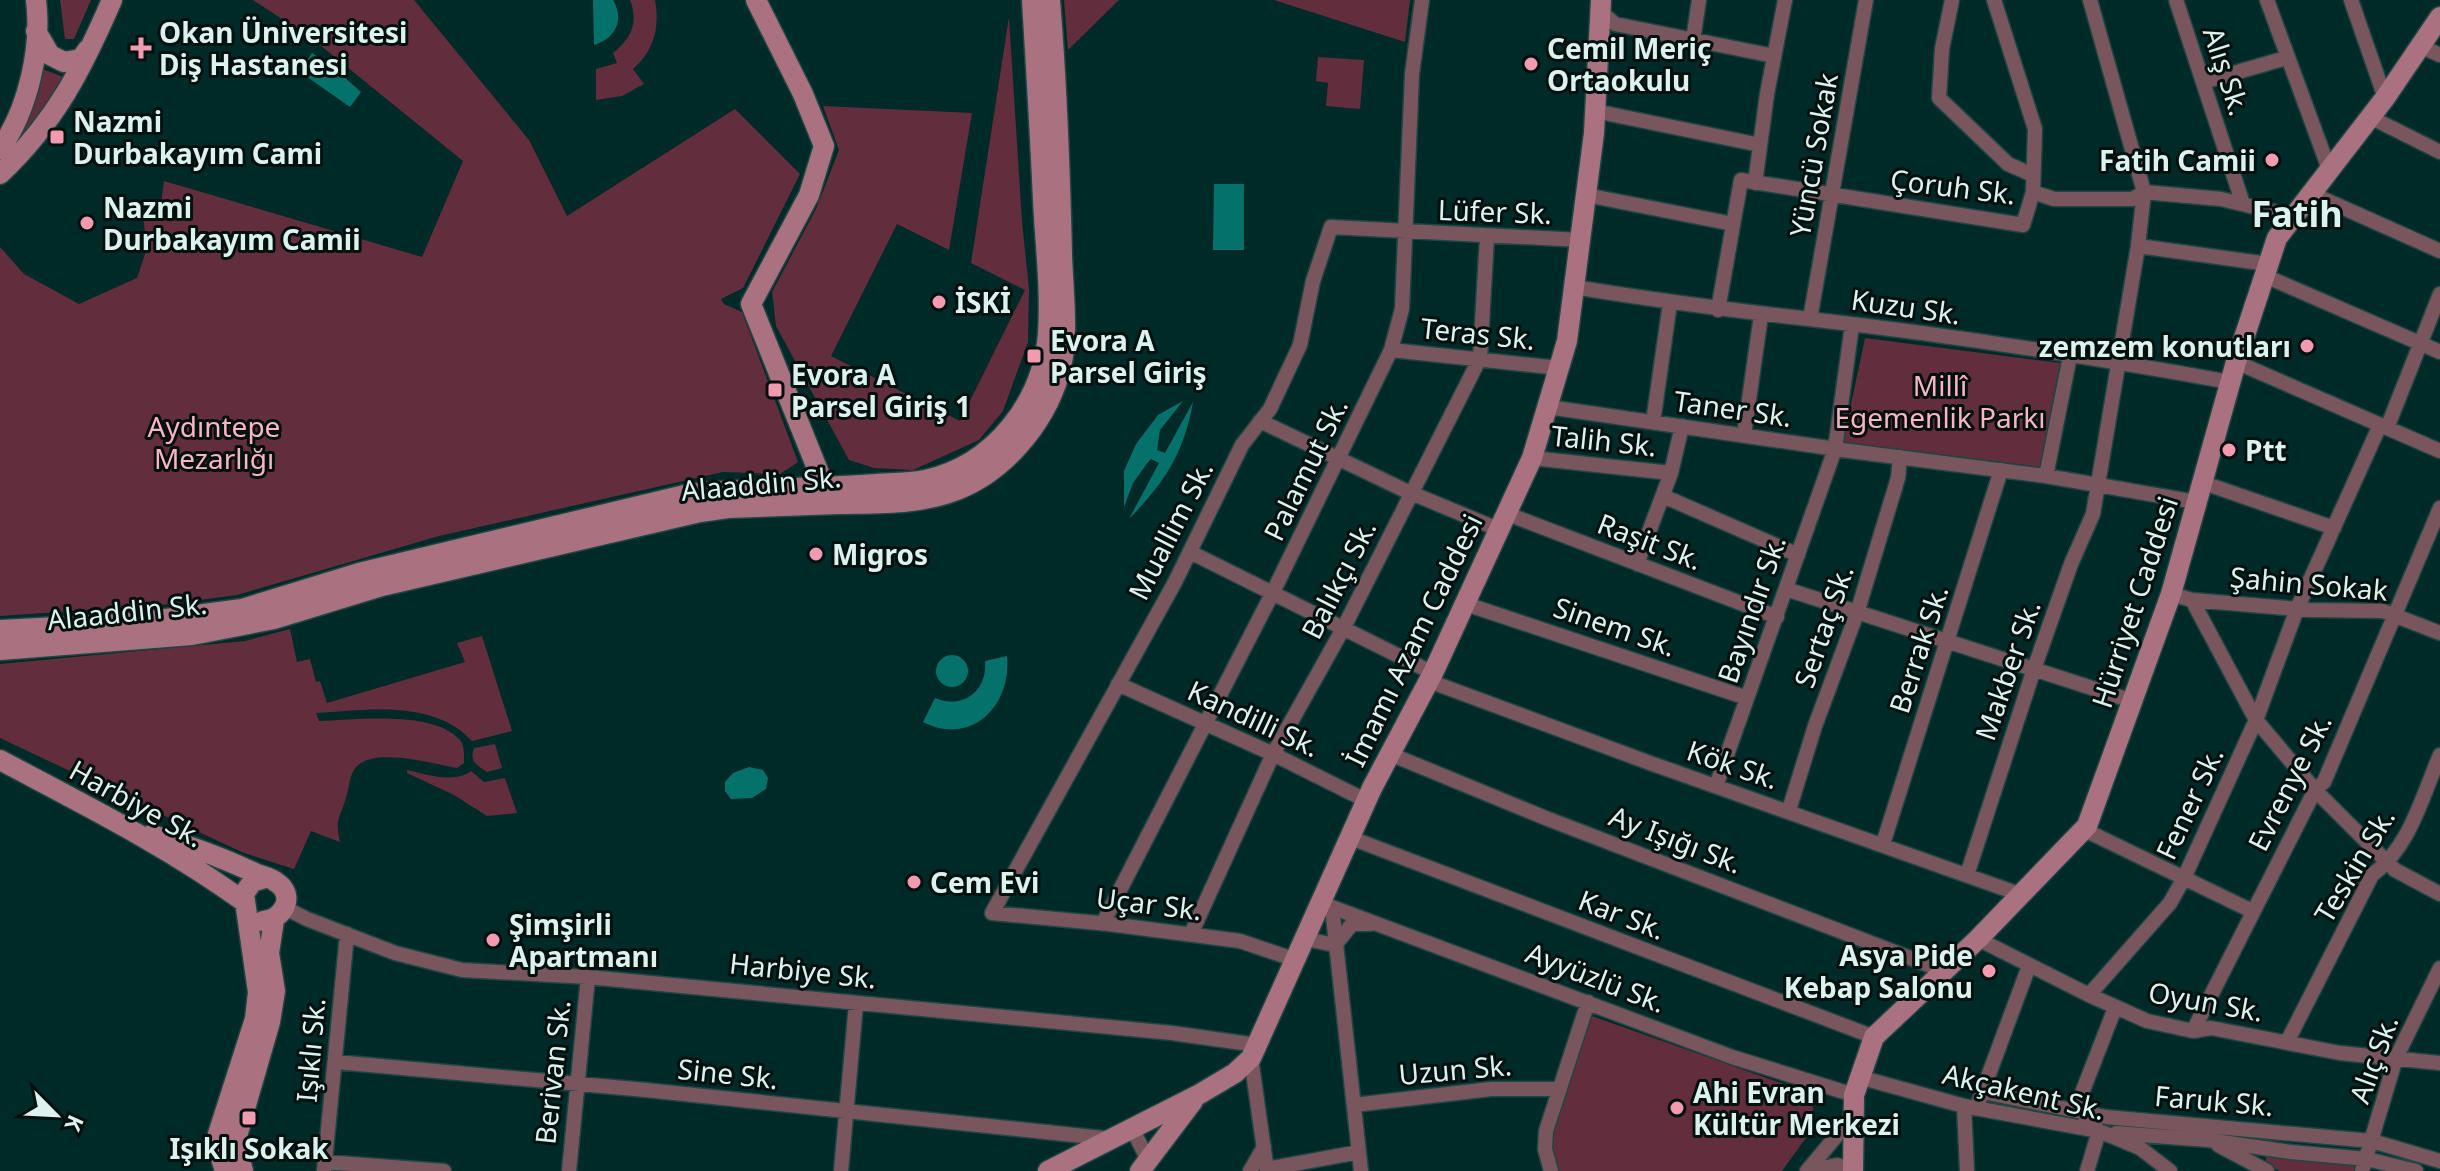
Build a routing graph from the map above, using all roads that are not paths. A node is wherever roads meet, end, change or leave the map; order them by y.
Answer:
1 (36, 0) edge
2 (112, 0) edge
3 (756, 0) edge
4 (1032, 0) edge
5 (1050, 0) edge
6 (1422, 0) edge
7 (1699, 0) edge
8 (1785, 0) edge
9 (1866, 0) edge
10 (1952, 0) edge
11 (1994, 0) edge
12 (2090, 0) edge
13 (2176, 0) edge
14 (2267, 0) edge
15 (2351, 0) edge
16 (1601, 6) edge
17 (2440, 17) edge
18 (36, 31) junction
19 (1693, 40) junction
20 (2420, 46) junction
21 (88, 49) junction
22 (2440, 55) edge
23 (1774, 56) junction
24 (2286, 58) junction
25 (2203, 82) junction
26 (2385, 98) junction
27 (1595, 111) junction
28 (2370, 117) junction
29 (1050, 133) junction
30 (1760, 145) junction
31 (0, 149) edge
32 (2440, 152) edge
33 (2329, 169) junction
34 (0, 174) edge
35 (2033, 175) junction
36 (1755, 183) junction
37 (2033, 192) junction
38 (2144, 192) junction
39 (2310, 193) junction
40 (1586, 195) junction
41 (1833, 196) junction
42 (2243, 204) junction
43 (2292, 216) junction
44 (1733, 224) junction
45 (1406, 233) junction
46 (1487, 237) junction
47 (1581, 240) junction
48 (2138, 246) junction
49 (2440, 251) edge
50 (2266, 270) junction
51 (1574, 287) junction
52 (2440, 294) edge
53 (1670, 303) junction
54 (1718, 310) junction
55 (1761, 315) junction
56 (1810, 319) junction
57 (1852, 325) junction
58 (2422, 345) junction
59 (1391, 350) junction
60 (2440, 352) edge
61 (2070, 356) junction
62 (1480, 358) junction
63 (2119, 362) junction
64 (1559, 368) junction
65 (2233, 372) junction
66 (1548, 407) junction
67 (1260, 421) junction
68 (1653, 422) junction
69 (1682, 426) junction
70 (2384, 427) junction
71 (1744, 435) junction
72 (1835, 449) junction
73 (2440, 451) edge
74 (1900, 457) junction
75 (1532, 458) junction
76 (1339, 459) junction
77 (2001, 470) junction
78 (1671, 473) junction
79 (2046, 476) junction
80 (2100, 484) junction
81 (2198, 492) junction
82 (1412, 493) junction
83 (826, 496) junction
84 (1663, 496) junction
85 (2440, 508) edge
86 (1503, 522) junction
87 (2334, 528) junction
88 (525, 547) junction
89 (1190, 552) junction
90 (1798, 555) junction
91 (1637, 564) junction
92 (1786, 589) junction
93 (1273, 592) junction
94 (2171, 594) junction
95 (2192, 600) junction
96 (1466, 604) junction
97 (2297, 609) junction
98 (1857, 613) junction
99 (2393, 615) junction
100 (1777, 617) junction
101 (1344, 627) junction
102 (0, 630) edge
103 (2440, 633) edge
104 (1948, 642) junction
105 (0, 650) edge
106 (2034, 669) junction
107 (1431, 677) junction
108 (1118, 684) junction
109 (1747, 698) junction
110 (2132, 701) junction
111 (2256, 720) junction
112 (1206, 724) junction
113 (1273, 754) junction
114 (1390, 754) junction
115 (2440, 755) edge
116 (0, 760) edge
117 (1716, 786) junction
118 (2315, 790) junction
119 (1367, 801) junction
120 (1789, 810) junction
121 (2087, 826) junction
122 (135, 831) junction
123 (1351, 838) junction
124 (1883, 844) junction
125 (2388, 863) junction
126 (1967, 875) junction
127 (265, 878) junction
128 (2184, 878) junction
129 (2440, 894) edge
130 (2022, 895) junction
131 (1326, 905) junction
132 (246, 908) junction
133 (2252, 911) junction
134 (992, 913) joint
135 (279, 914) junction
136 (1103, 923) junction
137 (1386, 926) junction
138 (347, 934) junction
139 (1191, 934) junction
140 (1306, 939) junction
141 (1978, 939) junction
142 (1335, 945) junction
143 (1296, 960) junction
144 (2029, 966) junction
145 (2440, 968) edge
146 (1944, 971) junction
147 (588, 977) junction
148 (2089, 995) junction
149 (1588, 1002) junction
150 (856, 1004) junction
151 (2115, 1008) junction
152 (2193, 1031) junction
153 (1874, 1037) junction
154 (2287, 1042) junction
155 (1254, 1051) junction
156 (2396, 1058) junction
157 (336, 1062) junction
158 (2440, 1063) edge
159 (576, 1084) junction
160 (1560, 1089) junction
161 (1983, 1092) junction
162 (1198, 1095) junction
163 (1856, 1096) junction
164 (1354, 1105) junction
165 (1970, 1107) junction
166 (848, 1112) junction
167 (2082, 1113) junction
168 (1133, 1130) junction
169 (2099, 1131) junction
170 (1113, 1139) junction
171 (2208, 1140) junction
172 (2372, 1141) junction
173 (1264, 1147) junction
174 (1359, 1152) junction
175 (2440, 1161) edge
176 (1144, 1165) edge
177 (2365, 1165) edge
178 (325, 1166) edge
179 (1267, 1170) edge
180 (1853, 1170) edge
181 (225, 1171) edge
182 (243, 1171) edge
183 (444, 1171) edge
184 (569, 1171) edge
185 (841, 1171) edge
186 (1048, 1171) edge
187 (1250, 1171) edge
188 (1361, 1171) edge
189 (1551, 1171) edge
190 (1807, 1171) edge
191 (1967, 1171) edge
192 (2087, 1171) edge
193 (2170, 1171) edge
194 (2267, 1171) edge
195 (2416, 1171) edge

1 - 18 street
2 - 21 street
3 - 83 street
4 - 29 street, Alaaddin Sk.
5 - 29 street, Alaaddin Sk.
6 - 45 street, Palamut Sk.
7 - 19 street
8 - 23 street
9 - 41 street, Yüncü Sokak
10 - 35 street
11 - 35 street, Çoruh Sk.
12 - 38 street
13 - 25 street, Alış Sk.
14 - 24 street
15 - 26 street
16 - 19 street
16 - 27 street, İmamı Azam Caddesi
17 - 20 street, Hürriyet Caddesi
18 - 21 street
18 - 31 street
19 - 23 street
20 - 22 street
20 - 26 street, Hürriyet Caddesi
21 - 34 street
23 - 30 street
24 - 25 street
24 - 33 street
25 - 42 street, Alış Sk.
26 - 28 street, Hürriyet Caddesi
27 - 30 street
27 - 40 street, İmamı Azam Caddesi
28 - 32 street
28 - 33 street, Hürriyet Caddesi
29 - 83 street, Alaaddin Sk.
30 - 36 street
33 - 39 street, Hürriyet Caddesi
35 - 37 street, Çoruh Sk.
36 - 41 street, Çoruh Sk.
36 - 44 street
37 - 38 street
37 - 41 street, Çoruh Sk.
38 - 42 street
38 - 48 street, Makber Sk.
39 - 43 street, Hürriyet Caddesi
39 - 49 street
40 - 44 street
40 - 47 street, İmamı Azam Caddesi
41 - 56 street, Yüncü Sokak
42 - 43 street
43 - 50 street, Hürriyet Caddesi
44 - 54 street
45 - 46 street, Lüfer Sk.
45 - 59 street, Palamut Sk.
45 - 67 street, Muallim Sk.
46 - 47 street, Lüfer Sk.
46 - 62 street, Balıkçı Sk.
47 - 51 street, İmamı Azam Caddesi
48 - 50 street
48 - 63 street, Makber Sk.
50 - 58 street
50 - 65 street, Hürriyet Caddesi
51 - 53 street, Kuzu Sk.
51 - 64 street, İmamı Azam Caddesi
52 - 58 street
53 - 54 street, Kuzu Sk.
53 - 68 street
54 - 55 street, Kuzu Sk.
55 - 56 street, Kuzu Sk.
55 - 71 street
56 - 57 street, Kuzu Sk.
57 - 61 street, Kuzu Sk.
57 - 72 street, Bayındır Sk.
58 - 60 street
58 - 70 street
59 - 62 street, Teras Sk.
59 - 76 street, Palamut Sk.
61 - 63 street, Kuzu Sk.
61 - 79 street
62 - 64 street, Teras Sk.
62 - 82 street, Balıkçı Sk.
63 - 65 street, Kuzu Sk.
63 - 80 street, Makber Sk.
64 - 66 street, İmamı Azam Caddesi
65 - 70 street, Kuzu Sk.
65 - 81 street, Hürriyet Caddesi
66 - 68 street, Taner Sk.
66 - 75 street, İmamı Azam Caddesi
67 - 76 street, Raşit Sk.
67 - 89 street, Muallim Sk.
68 - 69 street, Taner Sk.
69 - 71 street, Taner Sk.
69 - 78 street
70 - 73 street, Kuzu Sk.
70 - 87 street, Fener Sk.
71 - 72 street, Taner Sk.
72 - 74 street, Taner Sk.
72 - 90 street, Bayındır Sk.
74 - 77 street, Taner Sk.
74 - 98 street, Sertaç Sk.
75 - 78 street, Talih Sk.
75 - 86 street, İmamı Azam Caddesi
76 - 82 street, Raşit Sk.
76 - 93 street, Palamut Sk.
77 - 79 street, Taner Sk.
77 - 104 street, Berrak Sk.
78 - 84 street
79 - 80 street, Taner Sk.
80 - 81 street, Taner Sk.
80 - 106 street, Makber Sk.
81 - 87 street, Taner Sk.
81 - 94 street, Hürriyet Caddesi
82 - 86 street, Raşit Sk.
82 - 101 street, Balıkçı Sk.
83 - 88 street, Alaaddin Sk.
83 - 88 street, Alaaddin Sk.
84 - 90 street
84 - 91 street
85 - 99 street, Evrenye Sk.
86 - 91 street, Raşit Sk.
86 - 96 street, İmamı Azam Caddesi
87 - 97 street, Fener Sk.
88 - 102 street, Alaaddin Sk.
88 - 105 street, Alaaddin Sk.
89 - 93 street, Kök Sk.
89 - 108 street, Muallim Sk.
90 - 92 street, Bayındır Sk.
91 - 100 street, Raşit Sk.
92 - 98 street
92 - 100 street, Bayındır Sk.
93 - 101 street, Kök Sk.
93 - 112 street, Palamut Sk.
94 - 95 street, Şahin Sokak
94 - 110 street, Hürriyet Caddesi
95 - 97 street, Şahin Sokak
95 - 111 street
96 - 107 street, İmamı Azam Caddesi
96 - 109 street, Sinem Sk.
97 - 99 street, Şahin Sokak
97 - 111 street, Fener Sk.
98 - 104 street
98 - 120 street, Sertaç Sk.
99 - 103 street, Şahin Sokak
99 - 118 street, Evrenye Sk.
100 - 109 street, Bayındır Sk.
101 - 107 street, Kök Sk.
101 - 113 street, Balıkçı Sk.
104 - 106 street
104 - 124 street, Berrak Sk.
106 - 110 street
106 - 126 street, Makber Sk.
107 - 114 street, İmamı Azam Caddesi
107 - 117 street, Kök Sk.
108 - 112 street, Kandilli Sk.
108 - 134 street, Muallim Sk.
109 - 117 street, Bayındır Sk.
110 - 121 street, Hürriyet Caddesi
111 - 118 street
111 - 128 street, Fener Sk.
112 - 113 street, Kandilli Sk.
112 - 136 street, Palamut Sk.
113 - 119 street, Kandilli Sk.
113 - 139 street, Balıkçı Sk.
114 - 119 street, İmamı Azam Caddesi
114 - 146 street, Ay Işığı Sk.
115 - 125 street, Teskin Sk.
116 - 122 street, Harbiye Sk.
117 - 120 street, Kök Sk.
118 - 125 street
118 - 133 street, Evrenye Sk.
119 - 123 street, İmamı Azam Caddesi
120 - 124 street, Kök Sk.
121 - 128 street
121 - 130 street, Hürriyet Caddesi
122 - 127 street
122 - 132 street, Harbiye Sk.
123 - 131 street, İmamı Azam Caddesi
123 - 153 street, Kar Sk.
124 - 126 street, Kök Sk.
125 - 129 street
125 - 154 street, Teskin Sk.
126 - 130 street, Kök Sk.
127 - 132 street
127 - 135 street
128 - 133 street
128 - 148 street, Fener Sk.
130 - 141 street, Hürriyet Caddesi
131 - 137 street, Ayyüzlü Sk.
131 - 140 street, İmamı Azam Caddesi
131 - 142 street
132 - 135 street
132 - 181 street
133 - 152 street, Evrenye Sk.
134 - 136 street, Uçar Sk.
135 - 138 street, Harbiye Sk.
135 - 182 street
136 - 139 street, Uçar Sk.
137 - 142 street
137 - 149 street, Ayyüzlü Sk.
138 - 147 street, Harbiye Sk.
138 - 157 street, Işıklı Sk.
139 - 143 street, Uçar Sk.
140 - 142 street
140 - 143 street, İmamı Azam Caddesi
141 - 144 street, Oyun Sk.
141 - 146 street, Hürriyet Caddesi
142 - 164 street
143 - 155 street, İmamı Azam Caddesi
144 - 148 street, Oyun Sk.
144 - 161 street
145 - 156 street, Alıç Sk.
146 - 153 street, Hürriyet Caddesi
147 - 150 street, Harbiye Sk.
147 - 159 street, Berivan Sk.
148 - 151 street, Oyun Sk.
149 - 160 street
149 - 163 street, Ayyüzlü Sk.
150 - 155 street, Harbiye Sk.
150 - 166 street
151 - 152 street, Oyun Sk.
151 - 167 street
152 - 154 street, Oyun Sk.
153 - 163 street, Hürriyet Caddesi
154 - 156 street, Oyun Sk.
155 - 162 street, İmamı Azam Caddesi
155 - 173 street
156 - 158 street, Oyun Sk.
156 - 172 street, Alıç Sk.
157 - 159 street, Sine Sk.
157 - 178 street, Işıklı Sk.
159 - 166 street, Sine Sk.
159 - 184 street, Berivan Sk.
160 - 164 street, Uzun Sk.
160 - 189 street
161 - 165 street
161 - 167 street, Faruk Sk.
162 - 168 street, İmamı Azam Caddesi
162 - 176 street
163 - 165 street, Akçakent Sk.
163 - 180 street, Hürriyet Caddesi
163 - 190 street
164 - 174 street
165 - 169 street, Akçakent Sk.
165 - 191 street
166 - 170 street, Sine Sk.
166 - 185 street
167 - 169 street
167 - 172 street, Faruk Sk.
168 - 170 street, İmamı Azam Caddesi
168 - 176 street
169 - 171 street
169 - 192 street
169 - 193 street, Akçakent Sk.
170 - 186 street, İmamı Azam Caddesi
171 - 177 street
171 - 194 street
172 - 175 street, Faruk Sk.
172 - 177 street, Alıç Sk.
173 - 179 street
173 - 187 street
174 - 179 street
174 - 188 street
177 - 195 street
178 - 183 street
180 - 190 street

